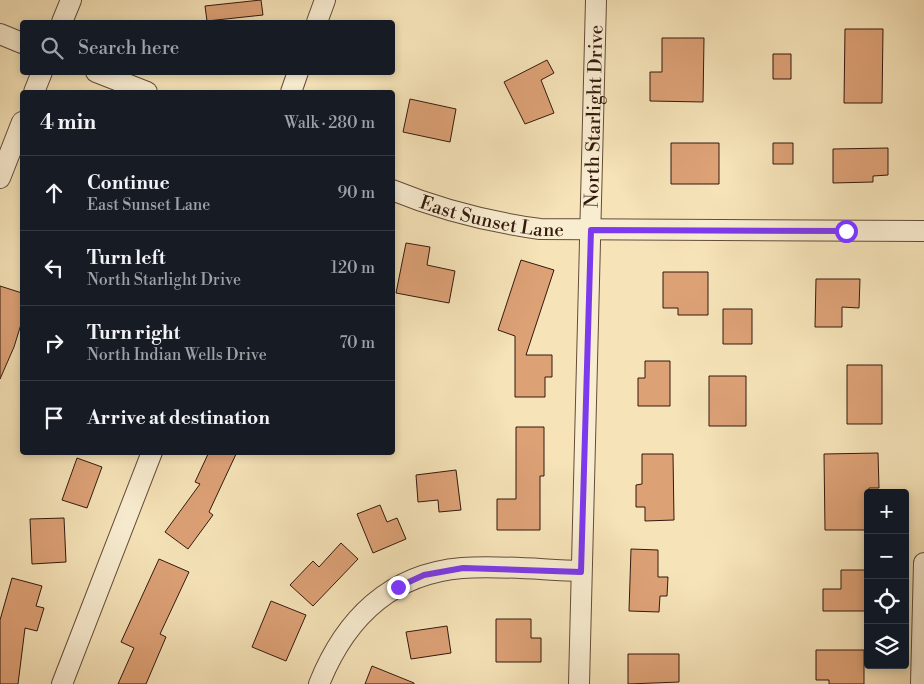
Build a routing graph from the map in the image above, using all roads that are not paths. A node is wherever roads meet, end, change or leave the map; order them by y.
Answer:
1 (71, 0) edge
2 (325, 0) edge
3 (596, 0) edge
4 (63, 20) edge
5 (318, 20) edge
6 (0, 34) edge
7 (20, 42) edge
8 (41, 75) edge
9 (104, 75) edge
10 (297, 75) edge
11 (35, 90) edge
12 (142, 90) edge
13 (291, 90) edge
14 (20, 127) edge
15 (0, 178) edge
16 (395, 191) edge
17 (591, 230) junction
18 (924, 231) edge
19 (151, 455) edge
20 (924, 563) edge
21 (581, 572) junction
22 (62, 684) edge
23 (319, 684) edge
24 (579, 684) edge
25 (921, 684) edge

1 - 4 street
2 - 5 street
3 - 17 street, North Starlight Drive
6 - 7 street
8 - 11 street
9 - 12 street
10 - 13 street
14 - 15 street
16 - 17 street, East Sunset Lane
17 - 18 street, East Sunset Lane
17 - 21 street, North Starlight Drive
19 - 22 street
20 - 25 street
21 - 23 street
21 - 24 street, North Starlight Drive

